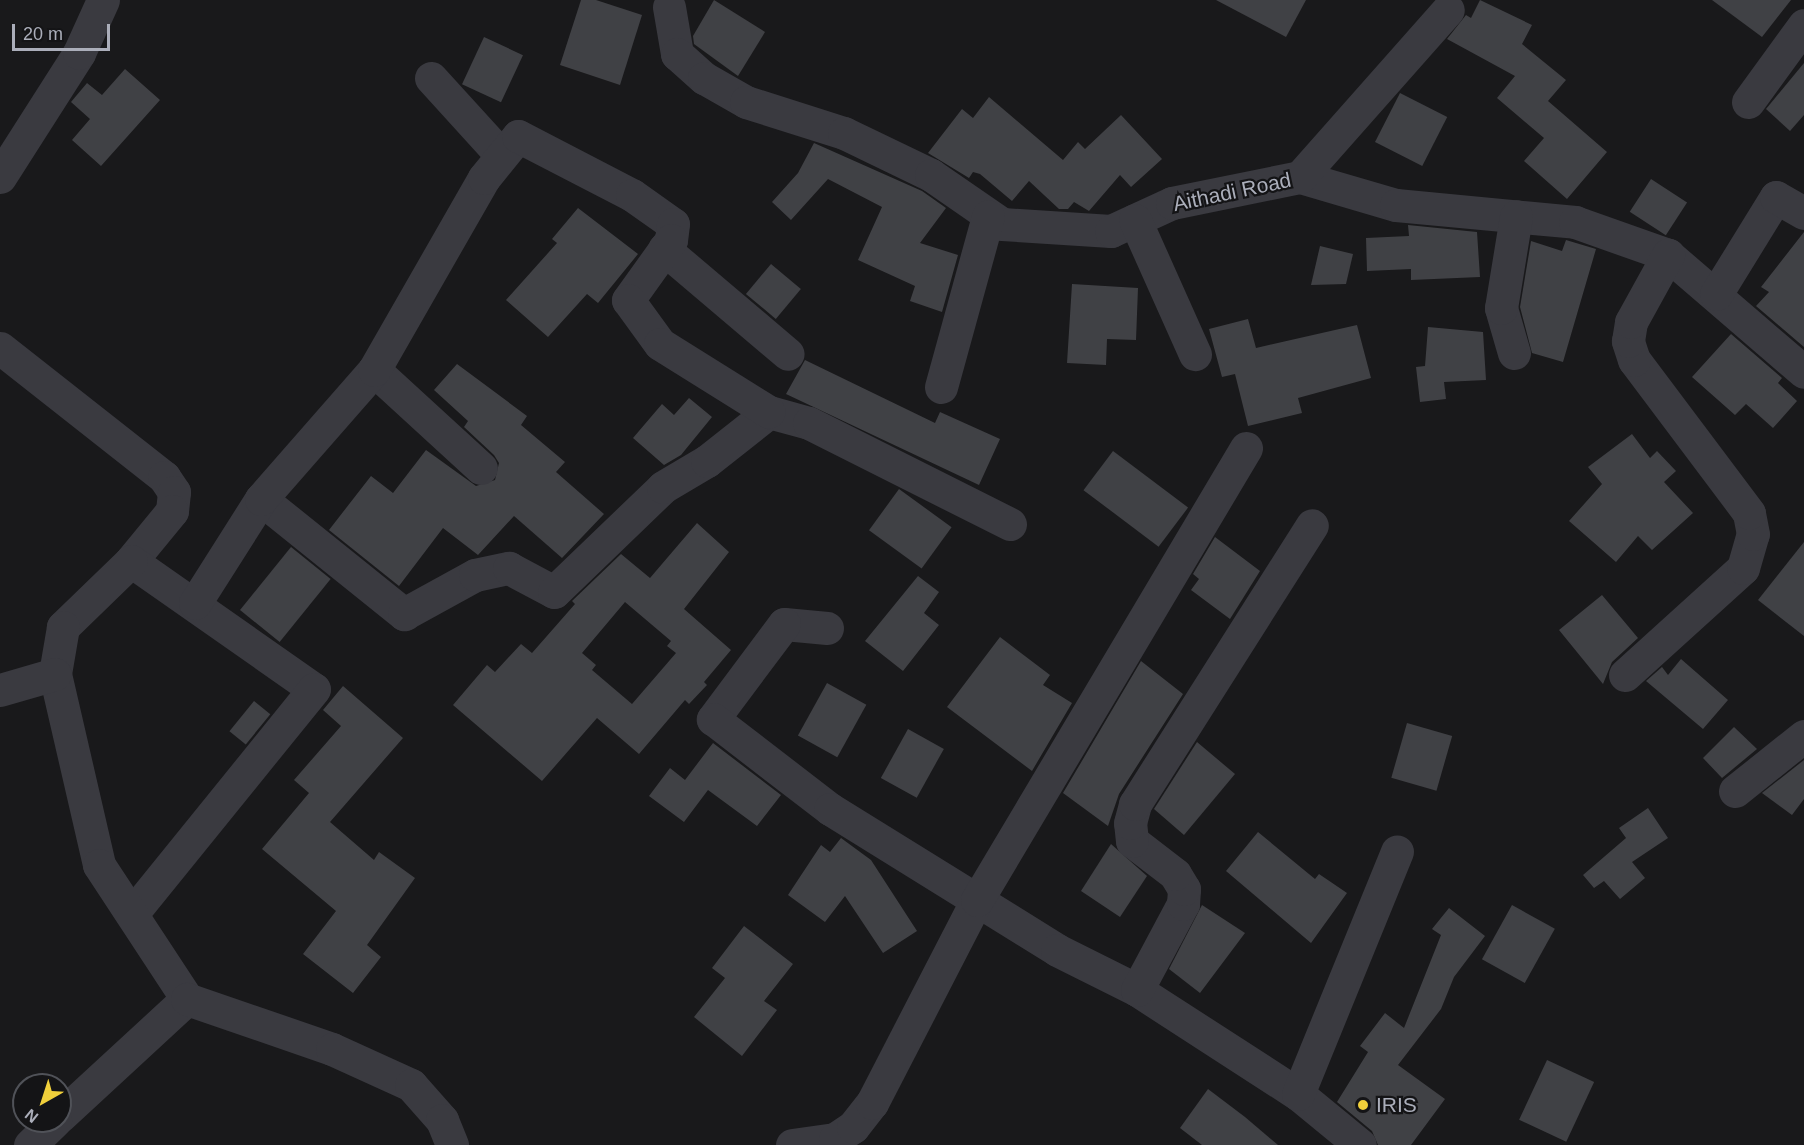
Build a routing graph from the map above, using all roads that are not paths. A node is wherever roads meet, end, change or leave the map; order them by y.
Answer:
1 (103, 0) edge
2 (665, 2) edge
3 (1448, 10) dead end
4 (1804, 25) edge
5 (431, 78) dead end
6 (1748, 102) dead end
7 (501, 155) junction
8 (0, 177) edge
9 (1300, 177) junction
10 (1804, 213) edge
11 (988, 216) junction
12 (1516, 216) junction
13 (1136, 220) junction
14 (664, 249) junction
15 (1668, 255) junction
16 (1716, 294) junction
17 (0, 348) edge
18 (788, 354) dead end
19 (1195, 354) dead end
20 (1514, 354) dead end
21 (374, 370) junction
22 (1804, 372) edge
23 (941, 387) dead end
24 (769, 412) junction
25 (1246, 448) dead end
26 (481, 468) dead end
27 (261, 499) junction
28 (1010, 524) dead end
29 (1312, 525) dead end
30 (131, 561) junction
31 (195, 603) junction
32 (827, 628) dead end
33 (55, 674) junction
34 (1625, 675) dead end
35 (0, 690) edge
36 (1804, 736) edge
37 (1735, 790) dead end
38 (1397, 851) dead end
39 (977, 900) junction
40 (132, 914) junction
41 (1137, 990) junction
42 (187, 999) junction
43 (1298, 1094) junction
44 (72, 1105) edge
45 (42, 1133) edge
46 (30, 1145) edge
47 (452, 1145) edge
48 (792, 1145) edge
49 (1360, 1145) edge

1 - 8 street
2 - 11 street, Aithadi Road
3 - 9 street
4 - 6 street
5 - 7 street
7 - 14 street
7 - 21 street
9 - 12 street, Aithadi Road
9 - 13 street, Aithadi Road
10 - 16 street
11 - 13 street, Aithadi Road
11 - 23 street
12 - 15 street, Aithadi Road
12 - 20 street
13 - 19 street
14 - 18 street
14 - 24 street
15 - 16 street, Aithadi Road
15 - 34 street
16 - 22 street, Aithadi Road
17 - 30 street
21 - 26 street
21 - 27 street
24 - 27 street
24 - 28 street
25 - 39 street
27 - 31 street
29 - 41 street
30 - 31 street
30 - 33 street
31 - 40 street
32 - 39 street
33 - 35 street
33 - 40 street
36 - 37 street
38 - 43 street
39 - 41 street
39 - 48 street
40 - 42 street
41 - 43 street
42 - 44 street
42 - 47 street
43 - 49 street
45 - 46 street

